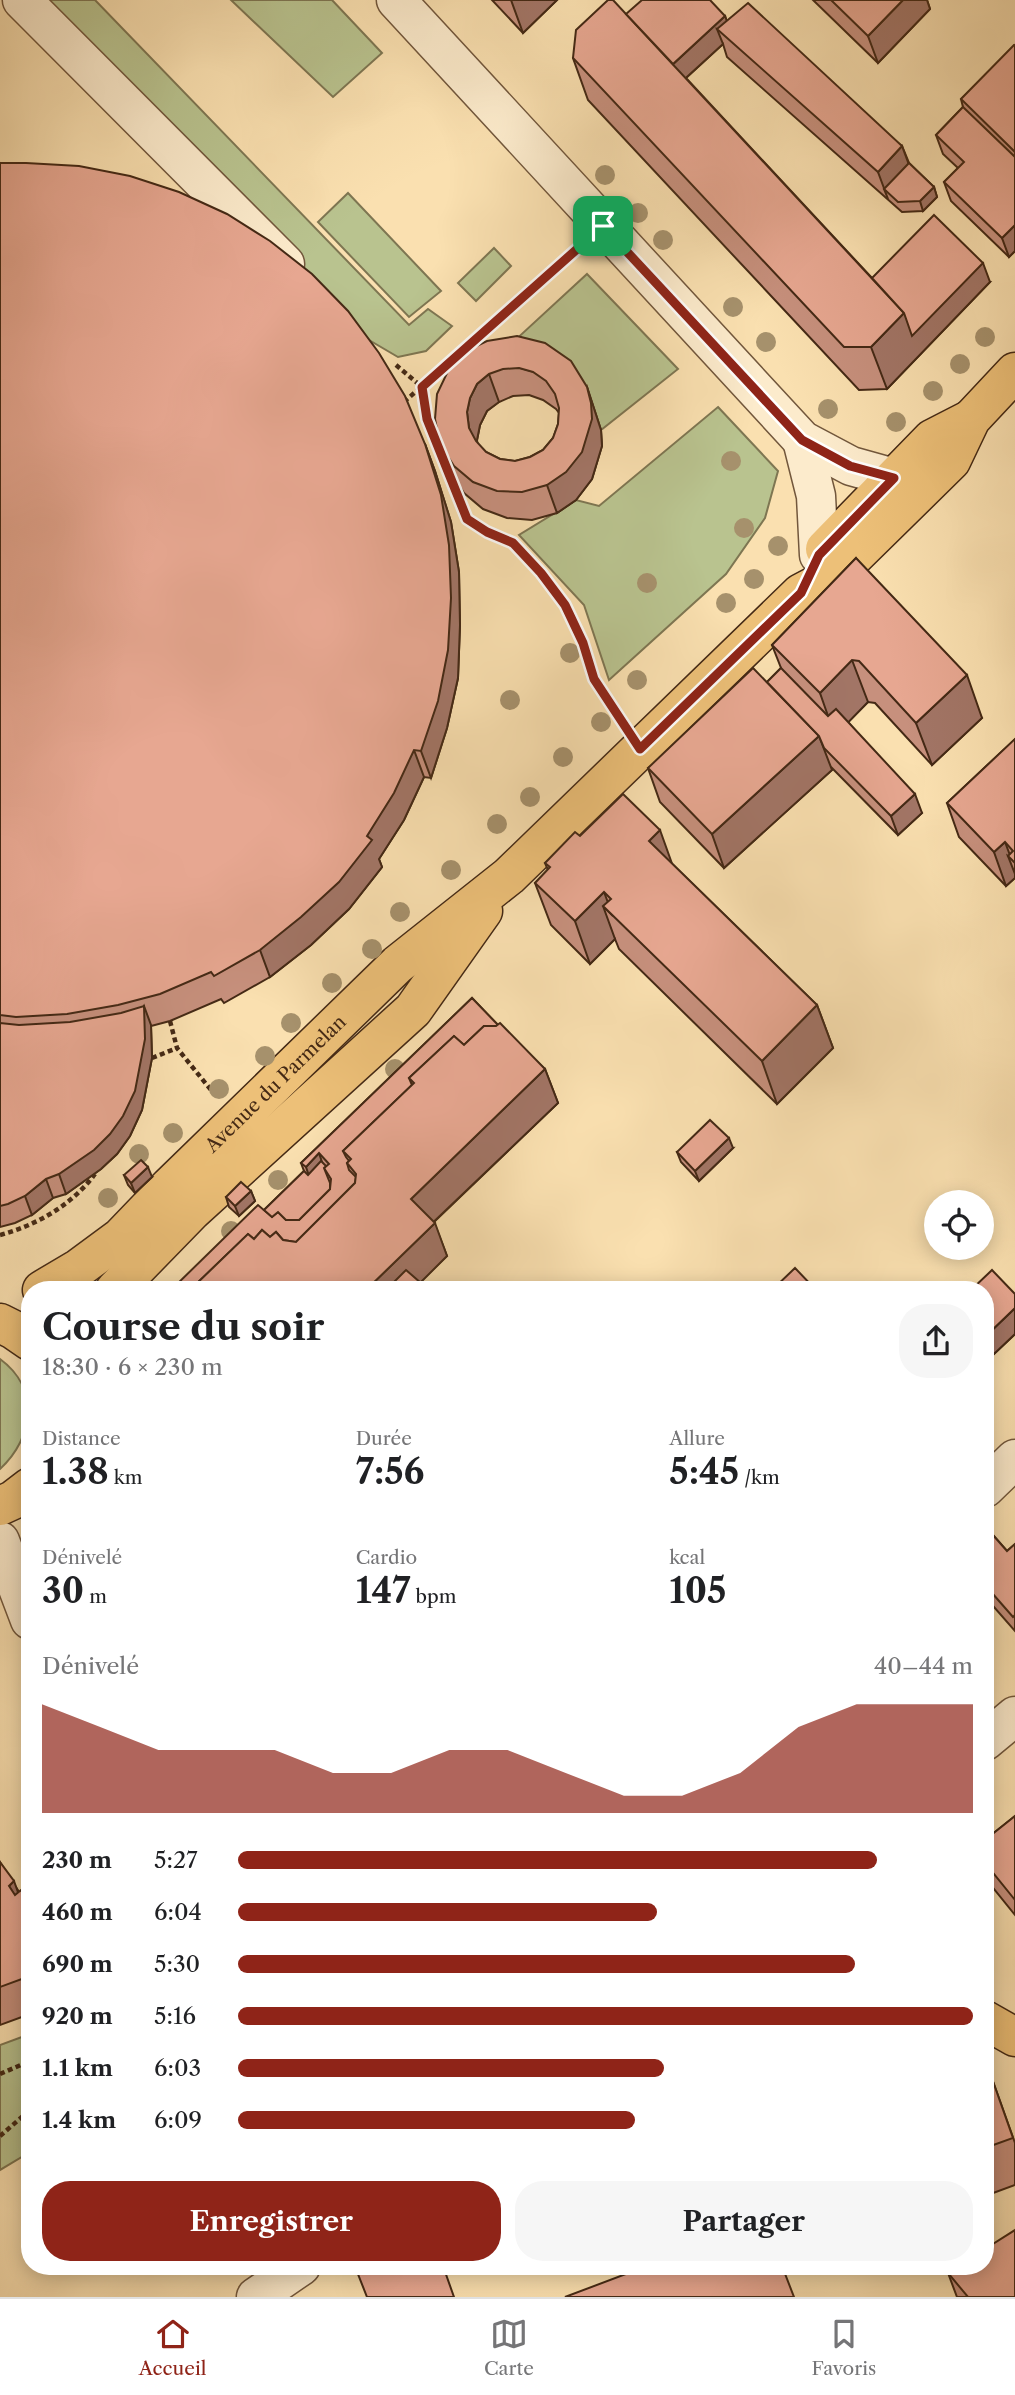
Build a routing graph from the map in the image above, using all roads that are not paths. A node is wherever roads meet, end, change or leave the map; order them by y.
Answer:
1 (22, 0) edge
2 (396, 0) edge
3 (312, 291) edge
4 (1015, 372) edge
5 (971, 419) junction
6 (802, 440) junction
7 (894, 478) junction
8 (819, 555) junction
9 (801, 593) junction
10 (509, 876) junction
11 (57, 1281) edge
12 (124, 1281) edge
13 (21, 1300) edge
14 (0, 1311) edge
15 (0, 1323) edge
16 (21, 1334) edge
17 (1015, 1459) edge
18 (994, 1479) edge
19 (0, 1541) edge
20 (21, 1596) edge
21 (1015, 1716) edge
22 (994, 1734) edge
23 (994, 2025) edge
24 (1015, 2038) edge

1 - 3 street
2 - 6 street
4 - 5 main road, Avenue du Parmelan
5 - 7 main road, Avenue du Parmelan
5 - 9 main road, Avenue du Parmelan
6 - 7 street
6 - 8 street
7 - 8 main road, Avenue du Parmelan
8 - 9 main road, Avenue du Parmelan
9 - 10 main road, Avenue du Parmelan
10 - 11 main road, Avenue du Parmelan
10 - 12 main road, Avenue du Parmelan
13 - 14 main road
15 - 16 main road
17 - 18 street
19 - 20 street
21 - 22 street
23 - 24 main road

